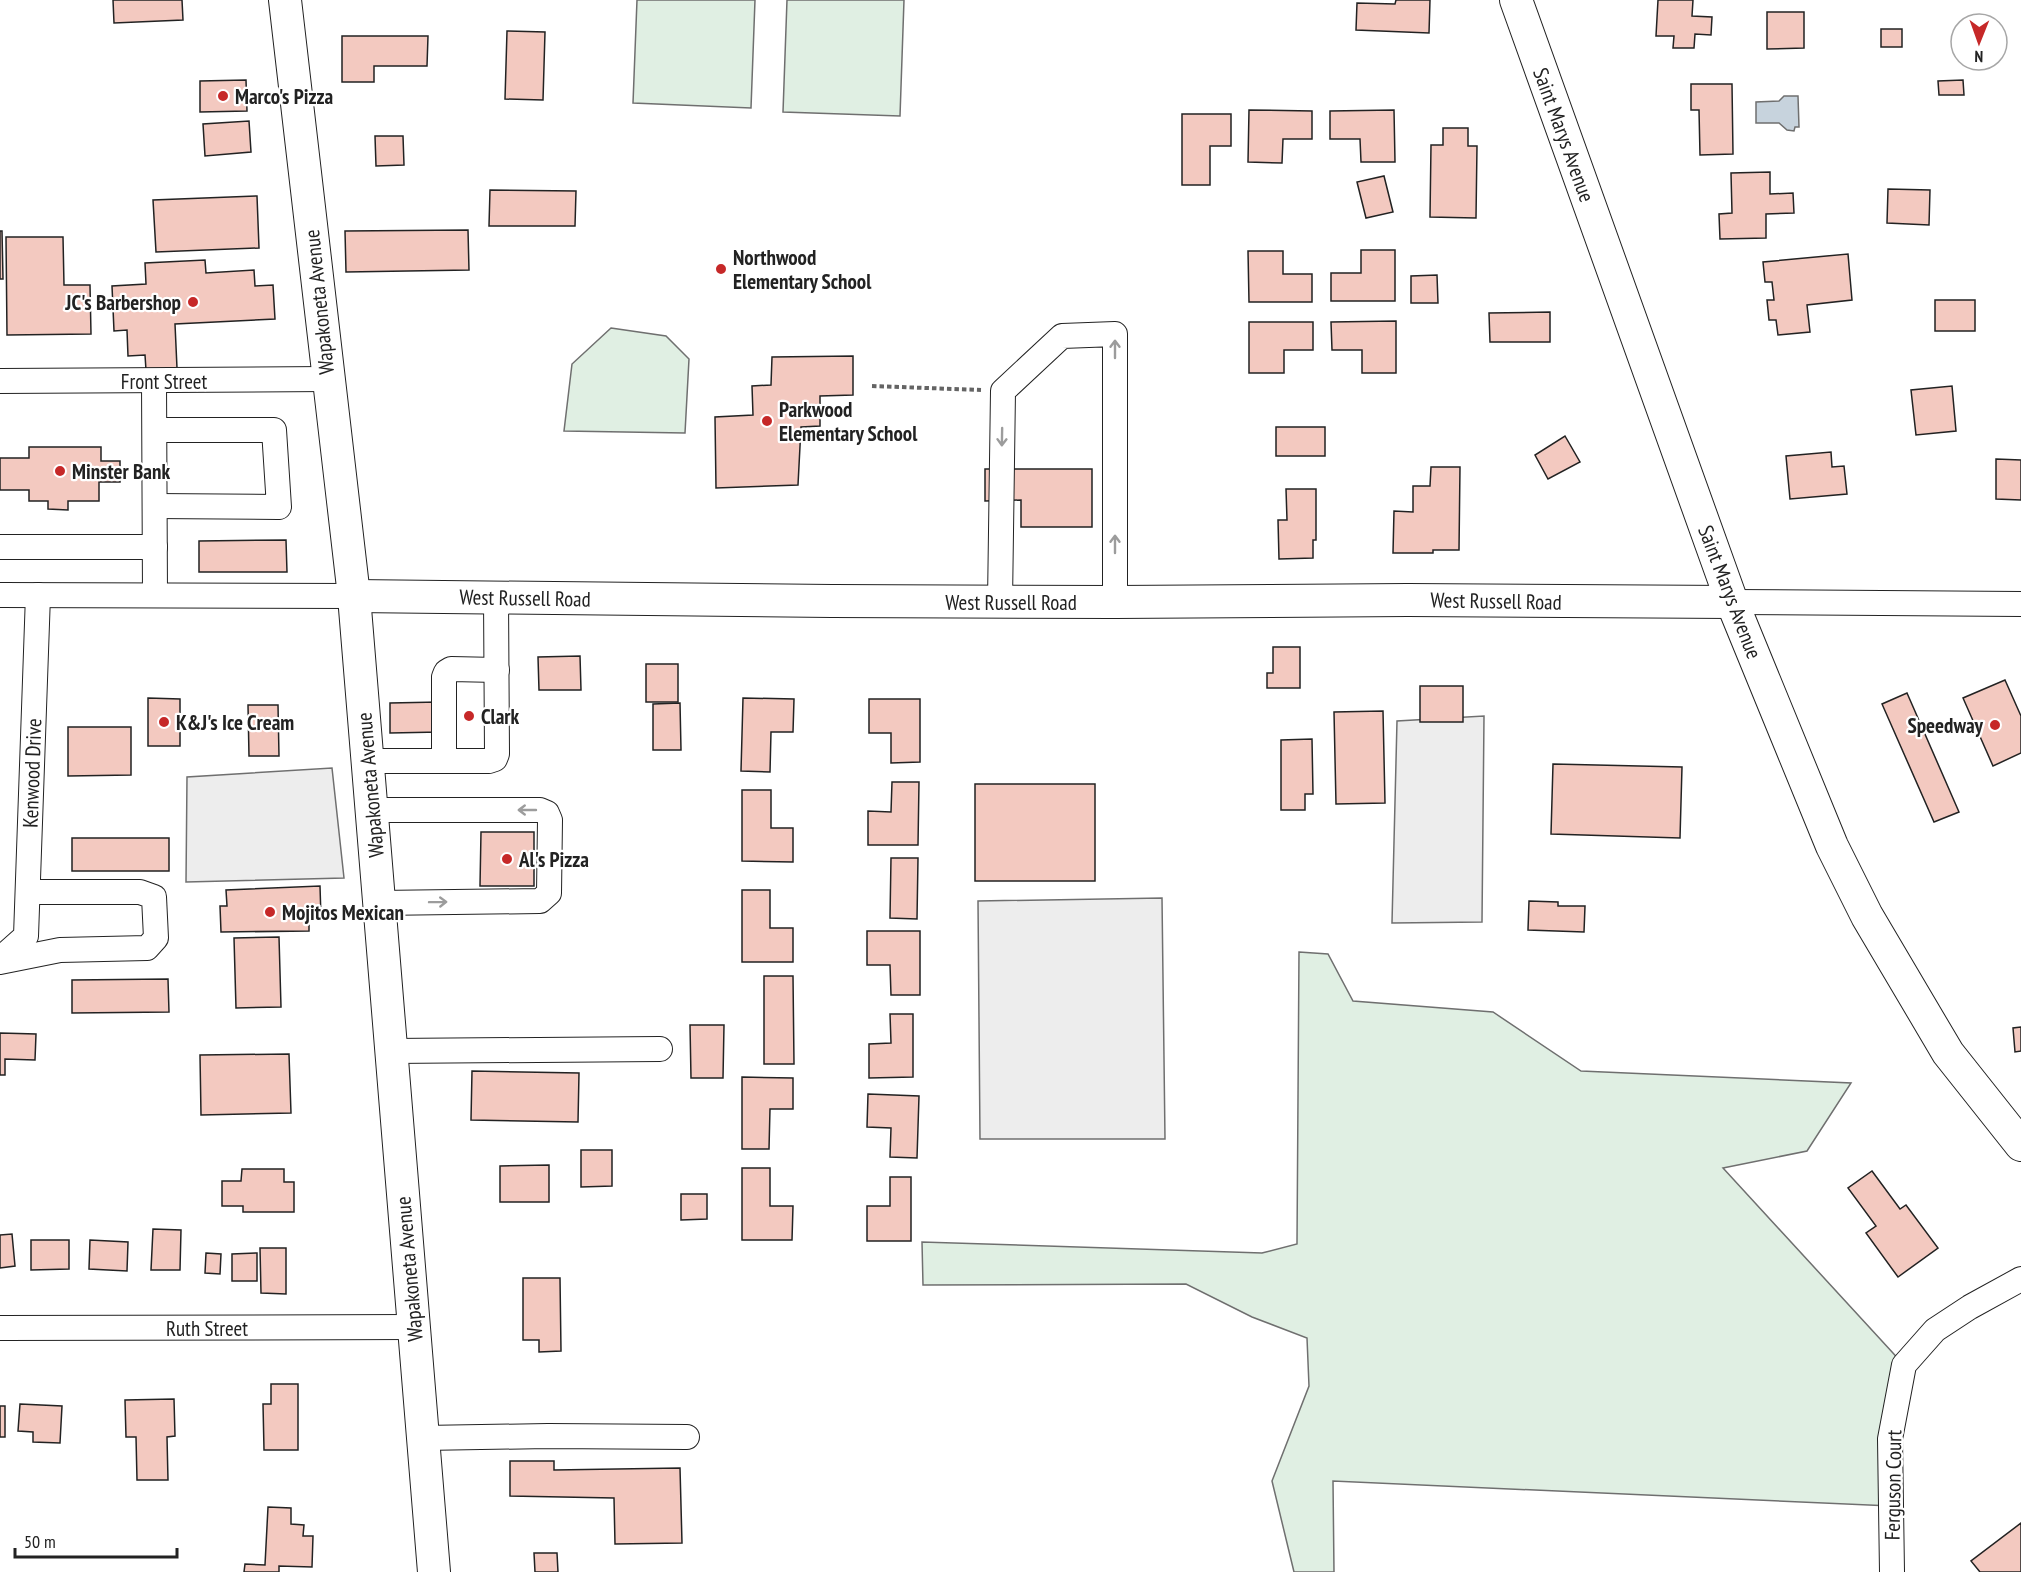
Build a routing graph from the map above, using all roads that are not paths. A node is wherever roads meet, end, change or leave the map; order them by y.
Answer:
1 (285, 0) edge
2 (1516, 0) edge
3 (328, 379) junction
4 (0, 381) edge
5 (154, 381) junction
6 (155, 430) junction
7 (155, 506) junction
8 (0, 547) edge
9 (155, 548) junction
10 (0, 595) edge
11 (38, 595) junction
12 (156, 595) junction
13 (354, 596) junction
14 (496, 598) junction
15 (1000, 602) junction
16 (1115, 602) junction
17 (1732, 602) junction
18 (2021, 604) edge
19 (497, 670) junction
20 (368, 761) junction
21 (444, 761) junction
22 (372, 810) junction
23 (28, 891) junction
24 (379, 903) junction
25 (5, 956) edge
26 (660, 1049) dead end
27 (391, 1051) junction
28 (2021, 1145) edge
29 (2021, 1278) edge
30 (413, 1327) junction
31 (0, 1328) edge
32 (687, 1437) dead end
33 (423, 1438) junction
34 (434, 1572) edge
35 (1892, 1572) edge

1 - 3 main road, Wapakoneta Avenue
2 - 17 main road, Saint Marys Avenue
3 - 5 street, Front Street
3 - 13 main road, Wapakoneta Avenue
4 - 5 street, Front Street
5 - 6 street
6 - 7 street
6 - 7 street
7 - 9 street
8 - 9 street
9 - 12 street
10 - 11 street, West Russell Road
11 - 12 street, West Russell Road
11 - 23 street, Kenwood Drive
12 - 13 street, West Russell Road
13 - 14 main road, West Russell Road
13 - 20 main road, Wapakoneta Avenue
14 - 15 main road, West Russell Road
14 - 19 street
15 - 16 main road, West Russell Road
16 -> 15 street
16 - 17 main road, West Russell Road
17 - 18 street, West Russell Road
17 - 28 main road, Saint Marys Avenue
19 - 21 street
19 - 21 street
20 - 21 street
20 - 22 main road, Wapakoneta Avenue
22 - 24 main road, Wapakoneta Avenue
24 -> 22 street
23 - 25 street, Kenwood Drive
23 - 25 street
24 - 27 main road, Wapakoneta Avenue
26 - 27 street
27 - 30 main road, Wapakoneta Avenue
29 - 35 street, Ferguson Court
30 - 31 street, Ruth Street
30 - 33 main road, Wapakoneta Avenue
32 - 33 street
33 - 34 main road, Wapakoneta Avenue

